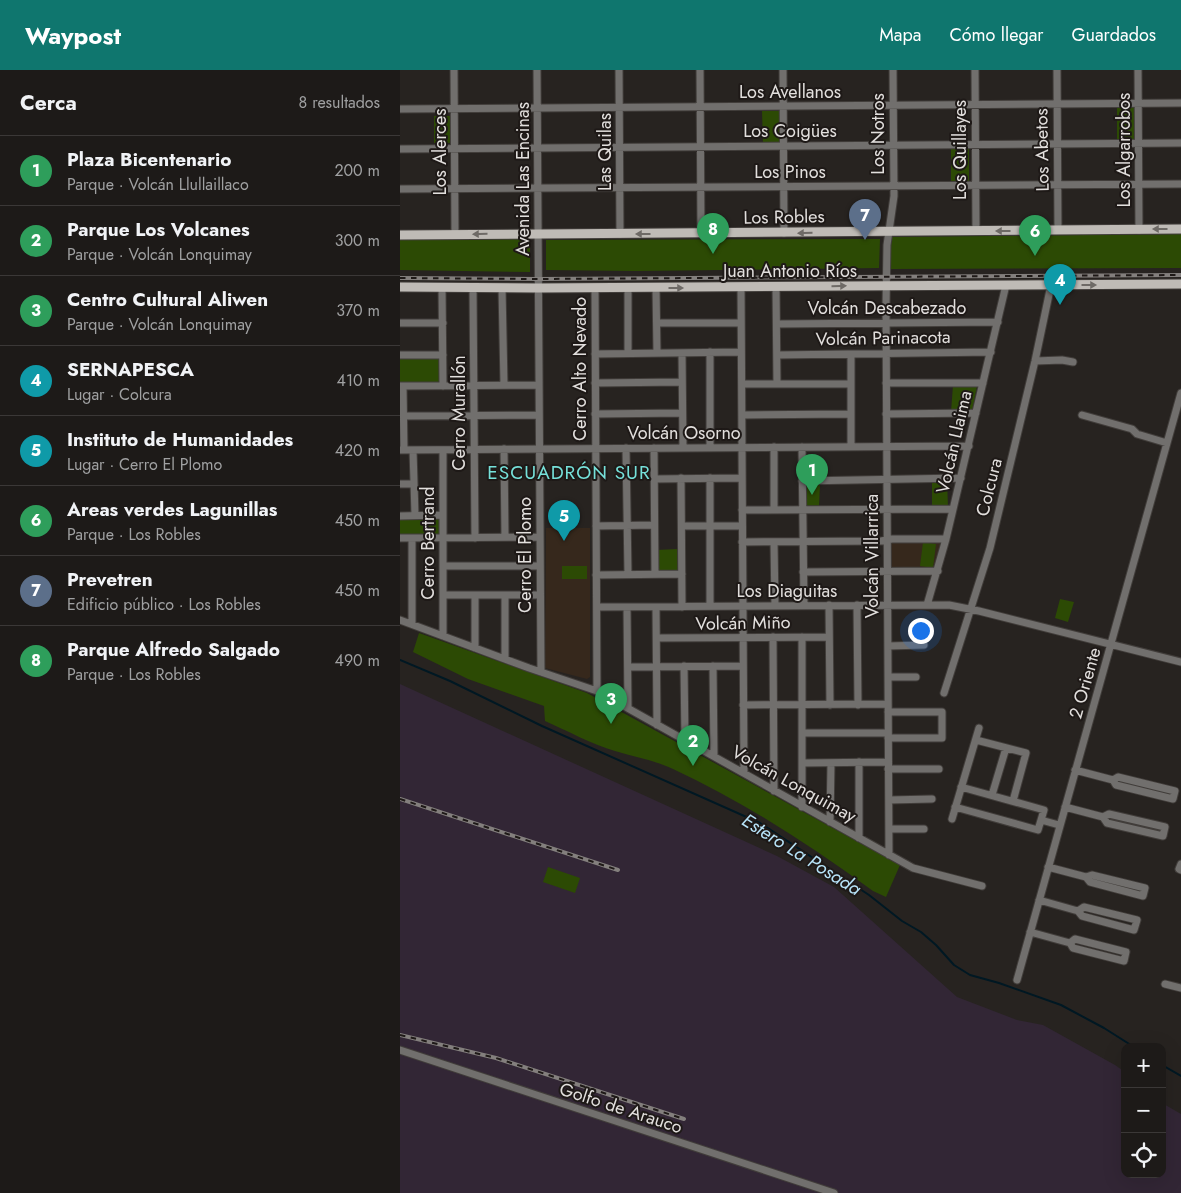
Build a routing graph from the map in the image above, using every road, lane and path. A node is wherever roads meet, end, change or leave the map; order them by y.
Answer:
1 (454, 70) edge
2 (537, 70) edge
3 (620, 70) edge
4 (700, 70) edge
5 (783, 70) edge
6 (893, 70) edge
7 (975, 70) edge
8 (1057, 70) edge
9 (1138, 70) edge
10 (1181, 103) edge
11 (1138, 104) junction
12 (975, 105) junction
13 (1057, 105) junction
14 (893, 106) junction
15 (700, 107) junction
16 (783, 107) junction
17 (400, 108) edge
18 (454, 108) junction
19 (537, 108) junction
20 (620, 108) junction
21 (1181, 143) edge
22 (1057, 144) junction
23 (1139, 144) junction
24 (976, 145) junction
25 (783, 146) junction
26 (893, 146) junction
27 (620, 147) junction
28 (700, 147) junction
29 (455, 148) junction
30 (537, 148) junction
31 (400, 149) edge
32 (1139, 184) junction
33 (1181, 184) edge
34 (976, 185) junction
35 (1058, 185) junction
36 (894, 186) junction
37 (700, 187) junction
38 (783, 187) junction
39 (620, 188) junction
40 (400, 189) edge
41 (455, 189) junction
42 (538, 189) junction
43 (1181, 229) edge
44 (1058, 230) junction
45 (1139, 230) junction
46 (976, 231) junction
47 (888, 232) junction
48 (538, 233) junction
49 (784, 233) junction
50 (455, 234) junction
51 (620, 234) junction
52 (701, 234) junction
53 (400, 235) edge
54 (886, 258) joint
55 (1181, 284) edge
56 (1006, 285) junction
57 (1052, 285) junction
58 (886, 286) junction
59 (400, 287) edge
60 (741, 287) junction
61 (776, 287) junction
62 (442, 288) junction
63 (473, 288) junction
64 (502, 288) junction
65 (538, 288) junction
66 (595, 288) junction
67 (628, 288) junction
68 (656, 288) junction
69 (886, 322) junction
70 (998, 322) junction
71 (741, 323) junction
72 (400, 324) edge
73 (442, 324) junction
74 (657, 324) junction
75 (776, 324) junction
76 (710, 352) junction
77 (742, 352) junction
78 (991, 352) junction
79 (628, 353) junction
80 (657, 353) junction
81 (682, 353) junction
82 (886, 353) junction
83 (595, 354) junction
84 (850, 354) junction
85 (443, 355) junction
86 (777, 355) junction
87 (400, 356) edge
88 (1035, 361) junction
89 (1073, 362) dead end
90 (595, 382) junction
91 (682, 382) junction
92 (886, 383) junction
93 (983, 383) junction
94 (742, 384) junction
95 (777, 384) junction
96 (851, 384) junction
97 (539, 385) junction
98 (401, 386) edge
99 (443, 386) junction
100 (474, 386) junction
101 (504, 386) junction
102 (1181, 393) edge
103 (682, 413) junction
104 (976, 413) junction
105 (596, 414) junction
106 (851, 414) junction
107 (886, 414) junction
108 (474, 415) junction
109 (539, 415) junction
110 (742, 415) junction
111 (1082, 415) dead end
112 (403, 416) junction
113 (1167, 443) junction
114 (886, 446) junction
115 (969, 446) junction
116 (742, 447) junction
117 (774, 447) junction
118 (802, 447) junction
119 (851, 447) junction
120 (596, 448) junction
121 (626, 448) junction
122 (654, 448) junction
123 (682, 448) junction
124 (710, 448) junction
125 (474, 449) junction
126 (504, 449) junction
127 (540, 449) junction
128 (402, 450) edge
129 (413, 450) junction
130 (443, 450) junction
131 (682, 478) junction
132 (710, 478) junction
133 (742, 478) junction
134 (961, 478) junction
135 (654, 479) junction
136 (887, 479) junction
137 (802, 481) junction
138 (400, 484) edge
139 (414, 484) junction
140 (887, 509) junction
141 (953, 509) junction
142 (742, 510) junction
143 (774, 510) junction
144 (803, 510) junction
145 (443, 515) junction
146 (400, 516) edge
147 (415, 516) junction
148 (627, 525) junction
149 (654, 525) junction
150 (596, 526) junction
151 (682, 526) junction
152 (710, 526) junction
153 (742, 526) junction
154 (540, 537) junction
155 (400, 538) edge
156 (412, 538) junction
157 (443, 538) junction
158 (475, 538) junction
159 (505, 538) junction
160 (946, 539) junction
161 (887, 540) junction
162 (742, 542) junction
163 (774, 542) junction
164 (803, 542) junction
165 (443, 566) junction
166 (540, 566) junction
167 (887, 571) junction
168 (938, 571) junction
169 (803, 572) junction
170 (628, 574) junction
171 (655, 574) junction
172 (682, 574) junction
173 (596, 575) junction
174 (443, 595) junction
175 (475, 595) junction
176 (505, 595) junction
177 (540, 595) junction
178 (857, 605) junction
179 (888, 605) junction
180 (927, 605) junction
181 (710, 606) junction
182 (743, 606) junction
183 (774, 606) junction
184 (804, 606) junction
185 (829, 606) junction
186 (597, 607) junction
187 (627, 607) junction
188 (656, 607) junction
189 (682, 607) junction
190 (971, 609) junction
191 (400, 620) edge
192 (412, 624) junction
193 (443, 636) junction
194 (802, 637) junction
195 (829, 637) junction
196 (657, 638) junction
197 (743, 638) junction
198 (773, 638) junction
199 (1112, 644) junction
200 (924, 645) dead end
201 (888, 646) junction
202 (475, 648) junction
203 (505, 659) junction
204 (1181, 662) edge
205 (657, 666) junction
206 (684, 666) junction
207 (713, 666) junction
208 (743, 666) junction
209 (628, 667) junction
210 (541, 672) junction
211 (888, 677) junction
212 (916, 677) dead end
213 (597, 691) junction
214 (944, 693) dead end
215 (858, 704) junction
216 (743, 705) junction
217 (774, 705) junction
218 (802, 705) junction
219 (830, 705) junction
220 (628, 708) junction
221 (888, 708) junction
222 (657, 724) junction
223 (979, 728) dead end
224 (802, 733) junction
225 (888, 736) junction
226 (685, 740) junction
227 (976, 740) junction
228 (1006, 748) junction
229 (714, 756) junction
230 (859, 762) junction
231 (802, 763) junction
232 (830, 763) junction
233 (888, 766) junction
234 (939, 769) dead end
235 (1075, 770) junction
236 (744, 773) junction
237 (1113, 780) junction
238 (961, 787) junction
239 (774, 791) junction
240 (992, 795) junction
241 (889, 800) junction
242 (932, 800) dead end
243 (1013, 801) junction
244 (802, 807) junction
245 (955, 807) junction
246 (1064, 807) junction
247 (1103, 817) junction
248 (952, 819) dead end
249 (1041, 820) junction
250 (830, 822) junction
251 (1060, 825) junction
252 (924, 828) dead end
253 (889, 829) junction
254 (859, 838) junction
255 (889, 855) junction
256 (1181, 864) edge
257 (1048, 867) junction
258 (1181, 870) edge
259 (1086, 877) junction
260 (982, 886) dead end
261 (1039, 900) junction
262 (1078, 911) junction
263 (1030, 932) junction
264 (1070, 943) junction
265 (1017, 980) dead end
266 (1165, 984) dead end
267 (1181, 988) edge
268 (400, 1050) edge
269 (834, 1193) edge

1 - 18 street, Los Alerces
2 - 19 street, Avenida Las Encinas
3 - 20 street, Las Quilas
4 - 15 street
5 - 16 street
6 - 14 street, Los Notros
7 - 12 street, Los Quillayes
8 - 13 street, Los Abetos
9 - 11 street, Los Algarrobos
10 - 11 street, Los Avellanos
11 - 13 street, Los Avellanos
11 - 23 street, Los Algarrobos
12 - 13 street, Los Avellanos
12 - 14 street, Los Avellanos
12 - 24 street, Los Quillayes
13 - 22 street, Los Abetos
14 - 16 street, Los Avellanos
14 - 26 street, Los Notros
15 - 16 street, Los Avellanos
15 - 20 street, Los Avellanos
15 - 28 street
16 - 25 street
17 - 18 street, Los Avellanos
18 - 19 street, Los Avellanos
18 - 29 street, Los Alerces
19 - 20 street, Los Avellanos
19 - 30 street, Avenida Las Encinas
20 - 27 street, Las Quilas
21 - 23 street, Los Coigües
22 - 23 street, Los Coigües
22 - 24 street, Los Coigües
22 - 35 street, Los Abetos
23 - 32 street, Los Algarrobos
24 - 26 street, Los Coigües
24 - 34 street, Los Quillayes
25 - 26 street, Los Coigües
25 - 28 street, Los Coigües
25 - 38 street
26 - 36 street, Los Notros
27 - 28 street, Los Coigües
27 - 30 street, Los Coigües
27 - 39 street, Las Quilas
28 - 37 street
29 - 30 street, Los Coigües
29 - 31 street, Los Coigües
29 - 41 street, Los Alerces
30 - 42 street, Avenida Las Encinas
32 - 33 street, Los Pinos
32 - 35 street, Los Pinos
32 - 45 street, Los Algarrobos
34 - 35 street, Los Pinos
34 - 36 street, Los Pinos
34 - 46 street, Los Quillayes
35 - 44 street, Los Abetos
36 - 38 street, Los Pinos
36 - 47 street, Los Notros
37 - 38 street, Los Pinos
37 - 39 street, Los Pinos
37 - 52 street
38 - 49 street
39 - 42 street, Los Pinos
39 - 51 street, Las Quilas
40 - 41 street, Los Pinos
41 - 42 street, Los Pinos
41 - 50 street, Los Alerces
42 - 48 street, Avenida Las Encinas
43 -> 45 main road, Los Robles
44 - 45 main road, Los Robles
44 -> 46 main road, Los Robles
46 - 47 main road, Los Robles
47 -> 49 main road, Los Robles
47 - 54 street, Los Notros
48 -> 50 main road, Los Robles
48 - 51 main road, Los Robles
48 - 65 street, Avenida Las Encinas
49 - 52 main road, Los Robles
50 - 53 main road, Los Robles
52 -> 51 main road, Los Robles
54 - 58 street, Volcán Villarrica
57 -> 55 main road, Juan Antonio Ríos
56 - 57 main road, Juan Antonio Ríos
56 - 58 main road, Juan Antonio Ríos
56 - 70 street, Volcán Llaima
57 - 88 street, Colcura
61 -> 58 main road, Juan Antonio Ríos
58 - 69 street, Volcán Villarrica
59 - 62 main road, Juan Antonio Ríos
60 - 61 main road, Juan Antonio Ríos
68 -> 60 main road, Juan Antonio Ríos
60 - 71 street
61 - 75 street
62 - 63 main road, Juan Antonio Ríos
62 - 73 street
63 - 64 main road, Juan Antonio Ríos
63 - 100 street, Cerro Murallón
64 - 65 main road, Juan Antonio Ríos
64 - 101 street
65 - 66 main road, Juan Antonio Ríos
65 - 97 street, Cerro El Plomo
66 - 67 main road, Juan Antonio Ríos
66 - 83 street, Cerro Alto Nevado
67 - 68 main road, Juan Antonio Ríos
67 - 79 street
68 - 74 street
69 - 70 street, Volcán Descabezado
69 - 75 street, Volcán Descabezado
69 - 82 street, Volcán Villarrica
70 - 78 street, Volcán Llaima
71 - 74 street
71 - 77 street
72 - 73 street
73 - 85 street
74 - 80 street
75 - 86 street
76 - 77 street
76 - 81 street
76 - 124 street
77 - 94 street
78 - 82 street, Volcán Parinacota
78 - 93 street, Volcán Llaima
79 - 80 street
79 - 83 street
80 - 81 street
81 - 91 street
82 - 84 street, Volcán Parinacota
82 - 92 street, Volcán Villarrica
83 - 90 street, Cerro Alto Nevado
84 - 86 street, Volcán Parinacota
84 - 96 street
85 - 87 street
85 - 99 street
86 - 95 street
88 - 89 street
88 - 190 street, Colcura
90 - 91 street
90 - 105 street, Cerro Alto Nevado
91 - 103 street
92 - 93 street
92 - 107 street, Volcán Villarrica
93 - 104 street, Volcán Llaima
94 - 95 street
94 - 110 street
95 - 96 street
96 - 106 street
97 - 101 street
97 - 109 street, Cerro El Plomo
98 - 99 street
98 - 112 street
99 - 100 street
100 - 101 street
100 - 108 street, Cerro Murallón
102 - 113 street, 2 Oriente
103 - 105 street
103 - 123 street
104 - 107 street
104 - 115 street, Volcán Llaima
105 - 120 street, Cerro Alto Nevado
106 - 110 street
106 - 119 street
107 - 114 street, Volcán Villarrica
108 - 109 street
108 - 112 street
108 - 125 street, Cerro Murallón
109 - 127 street, Cerro El Plomo
110 - 116 street
111 - 113 street
112 - 128 street
113 - 199 street, 2 Oriente
114 - 115 street, Volcán Osorno
114 - 119 street, Volcán Osorno
114 - 136 street, Volcán Villarrica
115 - 134 street, Volcán Llaima
116 - 117 street, Volcán Osorno
116 - 124 street, Volcán Osorno
116 - 133 street
117 - 118 street, Volcán Osorno
117 - 143 street
118 - 119 street, Volcán Osorno
118 - 137 street
120 - 121 street, Volcán Osorno
120 - 127 street, Volcán Osorno
120 - 150 street, Cerro Alto Nevado
121 - 122 street, Volcán Osorno
121 - 148 street
122 - 123 street, Volcán Osorno
122 - 135 street
123 - 124 street, Volcán Osorno
125 - 126 street, Volcán Osorno
125 - 130 street, Volcán Osorno
125 - 158 street, Cerro Murallón
126 - 127 street, Volcán Osorno
126 - 159 street
127 - 154 street, Cerro El Plomo
128 - 129 street, Volcán Osorno
129 - 130 street, Volcán Osorno
129 - 139 street
130 - 145 street, Cerro Bertrand
131 - 132 street
131 - 135 street
131 - 151 street
132 - 133 street
132 - 152 street
133 - 142 street
134 - 136 street
134 - 141 street, Volcán Llaima
135 - 149 street
136 - 137 street
136 - 140 street, Volcán Villarrica
137 - 144 street
138 - 139 street
139 - 147 street
140 - 141 street
140 - 144 street
140 - 161 street, Volcán Villarrica
141 - 160 street, Volcán Llaima
142 - 143 street
142 - 153 street
143 - 144 street
144 - 164 street
145 - 147 street
145 - 157 street, Cerro Bertrand
146 - 147 street
148 - 149 street
148 - 150 street
148 - 170 street
149 - 171 street
150 - 173 street, Cerro Alto Nevado
151 - 152 street
151 - 172 street
152 - 153 street
152 - 181 street
153 - 162 street
154 - 159 street
154 - 166 street, Cerro El Plomo
155 - 156 street
156 - 157 street
156 - 192 street
157 - 158 street
157 - 165 street, Cerro Bertrand
158 - 159 street
160 - 161 street
160 - 168 street, Volcán Llaima
161 - 164 street
161 - 167 street, Volcán Villarrica
162 - 163 street
162 - 182 street
163 - 164 street
163 - 183 street
164 - 169 street
165 - 166 street
165 - 174 street, Cerro Bertrand
166 - 177 street, Cerro El Plomo
167 - 168 street
167 - 169 street
167 - 179 street, Volcán Villarrica
168 - 180 street, Volcán Llaima
169 - 184 street
170 - 171 street
170 - 173 street
171 - 172 street
172 - 189 street
173 - 186 street, Cerro Alto Nevado
174 - 175 street
174 - 193 street, Cerro Bertrand
175 - 176 street
175 - 202 street
176 - 177 street
176 - 203 street
177 - 210 street, Cerro El Plomo
178 - 179 street, Los Diaguitas
178 - 185 street, Los Diaguitas
178 - 215 street
179 - 180 street, Los Diaguitas
179 - 201 street, Volcán Villarrica
180 - 190 street, Los Diaguitas
181 - 182 street, Los Diaguitas
181 - 189 street, Los Diaguitas
182 - 183 street, Los Diaguitas
182 - 197 street
183 - 184 street, Los Diaguitas
184 - 185 street, Los Diaguitas
185 - 195 street
186 - 187 street, Los Diaguitas
186 - 213 street, Cerro Alto Nevado
187 - 188 street, Los Diaguitas
187 - 209 street
188 - 189 street, Los Diaguitas
188 - 196 street
190 - 199 street, Los Diaguitas
190 - 214 street, Colcura
191 - 192 street, Volcán Lonquimay
192 - 193 street, Volcán Lonquimay
193 - 202 street, Volcán Lonquimay
194 - 195 street, Volcán Miño
194 - 198 street, Volcán Miño
194 - 218 street
195 - 219 street
196 - 197 street, Volcán Miño
196 - 205 street
197 - 198 street, Volcán Miño
197 - 208 street
198 - 217 street
199 - 204 street, Los Diaguitas
199 - 235 street, 2 Oriente
200 - 201 street
201 - 211 street, Volcán Villarrica
202 - 203 street, Volcán Lonquimay
203 - 210 street, Volcán Lonquimay
205 - 206 street
205 - 209 street
205 - 222 street
206 - 207 street
206 - 226 street
207 - 208 street
207 - 229 street
208 - 216 street
209 - 220 street
210 - 213 street, Volcán Lonquimay
211 - 212 street
211 - 221 street, Volcán Villarrica
213 - 220 street, Volcán Lonquimay
215 - 219 street
215 - 221 street
216 - 217 street
216 - 236 street
217 - 218 street
217 - 239 street
218 - 219 street
218 - 224 street
220 - 222 street, Volcán Lonquimay
221 - 225 street, Volcán Villarrica
221 - 225 street
222 - 226 street, Volcán Lonquimay
223 - 227 street
224 - 225 street
224 - 231 street
225 - 233 street, Volcán Villarrica
226 - 229 street, Volcán Lonquimay
227 - 228 street
227 - 238 street
228 - 240 street
228 - 243 street
229 - 236 street, Volcán Lonquimay
230 - 232 street
230 - 233 street
230 - 254 street
231 - 232 street
231 - 244 street
232 - 250 street
233 - 234 street
233 - 241 street, Volcán Villarrica
235 - 237 street
235 - 246 street, 2 Oriente
236 - 239 street, Volcán Lonquimay
237 - 237 street
238 - 240 street
238 - 245 street
239 - 244 street, Volcán Lonquimay
240 - 243 street
241 - 242 street
241 - 253 street, Volcán Villarrica
243 - 249 street
244 - 250 street, Volcán Lonquimay
245 - 248 street
245 - 249 street
246 - 247 street
246 - 251 street, 2 Oriente
247 - 247 street
249 - 251 street
250 - 254 street, Volcán Lonquimay
251 - 257 street, 2 Oriente
252 - 253 street
253 - 255 street, Volcán Villarrica
254 - 255 street, Volcán Lonquimay
255 - 260 street, Volcán Lonquimay
256 - 258 street
257 - 259 street
257 - 261 street, 2 Oriente
259 - 259 street
261 - 262 street
261 - 263 street, 2 Oriente
262 - 262 street
263 - 264 street
263 - 265 street, 2 Oriente
264 - 264 street
266 - 267 street
268 - 269 street, Golfo de Arauco

